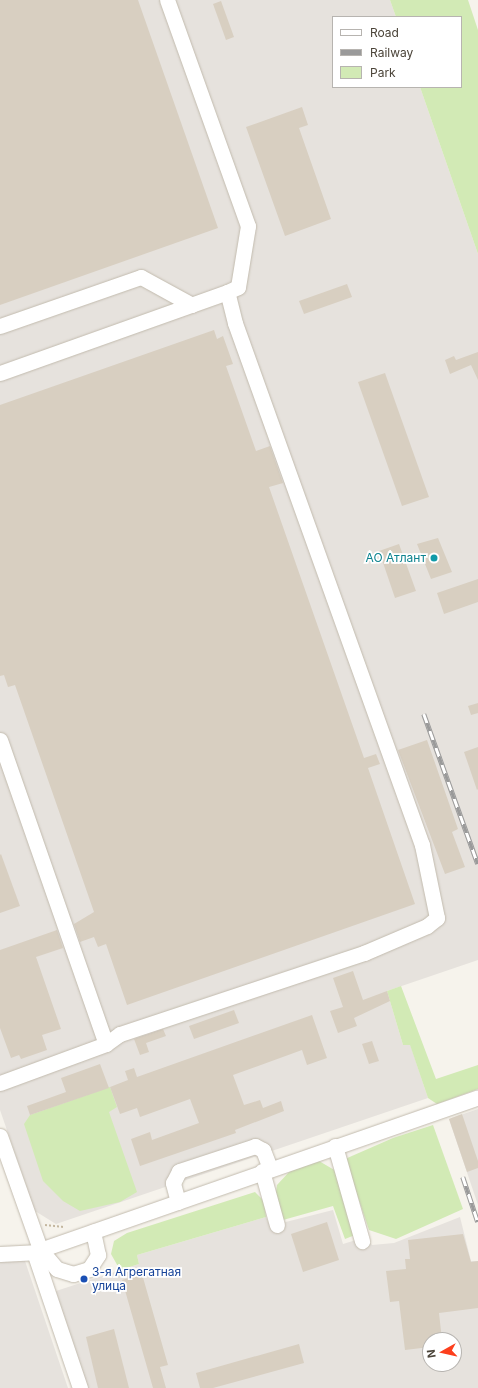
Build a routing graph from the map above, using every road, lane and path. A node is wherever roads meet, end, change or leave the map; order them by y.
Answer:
1 (167, 0) edge
2 (227, 292) junction
3 (192, 304) junction
4 (0, 326) edge
5 (0, 373) edge
6 (0, 740) edge
7 (106, 1044) junction
8 (0, 1083) edge
9 (478, 1097) edge
10 (0, 1136) edge
11 (335, 1146) junction
12 (266, 1170) junction
13 (178, 1202) junction
14 (42, 1224) dead end
15 (69, 1225) dead end
16 (277, 1225) dead end
17 (93, 1232) junction
18 (362, 1241) dead end
19 (37, 1251) junction
20 (0, 1254) edge
21 (80, 1388) edge

1 - 2 street
2 - 3 street
2 - 7 street
3 - 4 street
3 - 5 street
6 - 7 street
7 - 8 street
9 - 11 street
10 - 19 street
11 - 12 street
11 - 18 street
12 - 13 street
12 - 13 street
12 - 16 street
13 - 17 street
14 - 15 path
17 - 19 street
17 - 19 street
19 - 20 street
19 - 21 street

